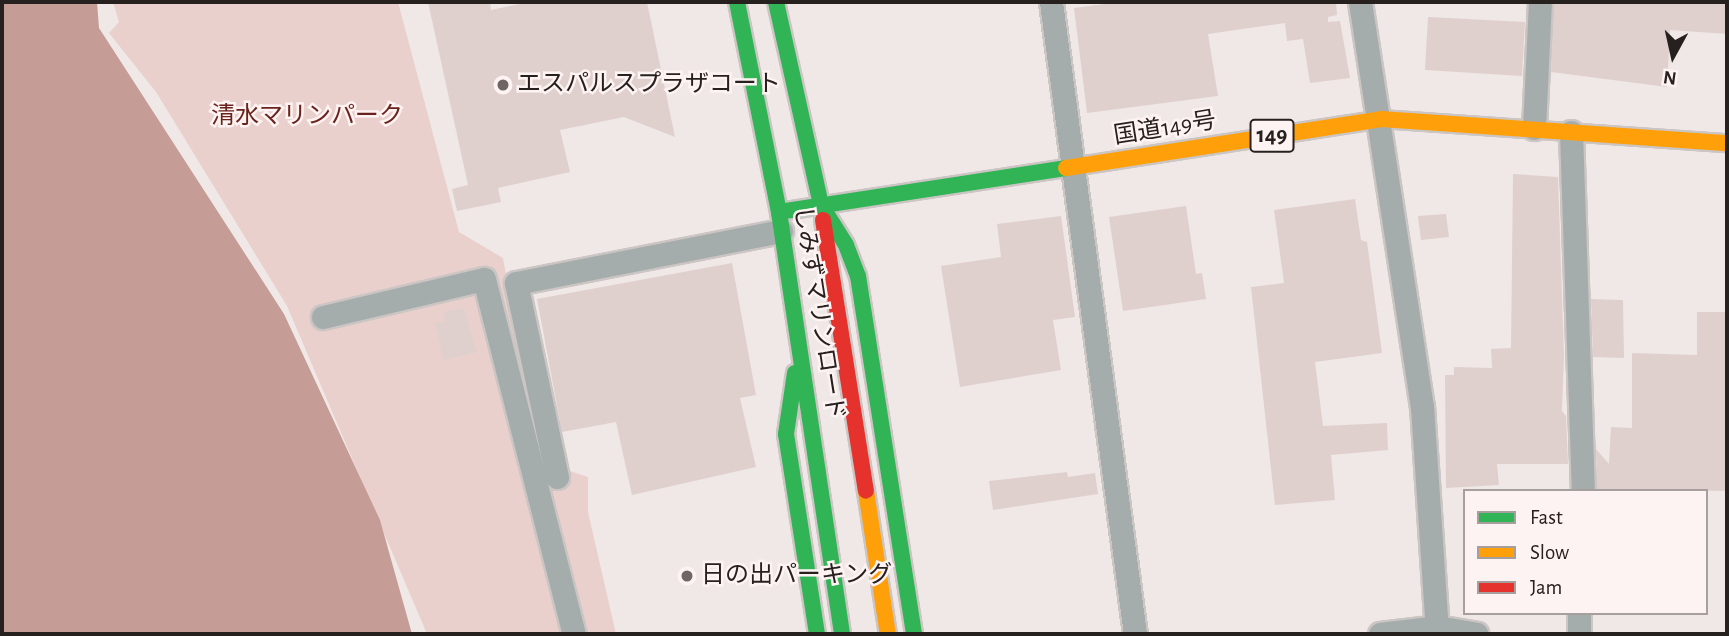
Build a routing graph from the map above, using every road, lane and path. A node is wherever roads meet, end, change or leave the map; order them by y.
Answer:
1 (737, 2) edge
2 (776, 2) edge
3 (1051, 2) edge
4 (1360, 2) edge
5 (1540, 2) edge
6 (1381, 119) junction
7 (1534, 128) junction
8 (1572, 132) junction
9 (1727, 143) edge
10 (1073, 166) junction
11 (821, 205) junction
12 (780, 221) junction
13 (323, 317) dead end
14 (799, 345) junction
15 (557, 477) dead end
16 (1583, 489) edge
17 (1580, 615) edge
18 (1437, 630) edge
19 (574, 634) edge
20 (817, 634) edge
21 (842, 634) edge
22 (888, 634) edge
23 (914, 634) edge
24 (1135, 634) edge
25 (1380, 634) edge
26 (1476, 634) edge
27 (1579, 634) edge

1 - 12 main road, しみずマリンロード
2 - 11 main road, しみずマリンロード
3 - 10 street
4 - 6 street
5 - 7 street
6 - 7 main road, 国道149号 / 149
6 - 10 main road, 国道149号 / 149
6 - 18 street
7 - 8 main road, 国道149号 / 149
8 - 9 main road, 国道149号 / 149
8 - 16 street
10 - 11 main road, 国道149号 / 149
10 - 24 street
11 - 12 main road, 国道149号 / 149
11 - 22 main road, しみずマリンロード
11 - 23 main road
12 - 14 main road, しみずマリンロード
12 - 15 street
13 - 19 street
14 - 20 main road
14 - 21 main road, しみずマリンロード
17 - 27 street
18 - 25 street
18 - 26 street

